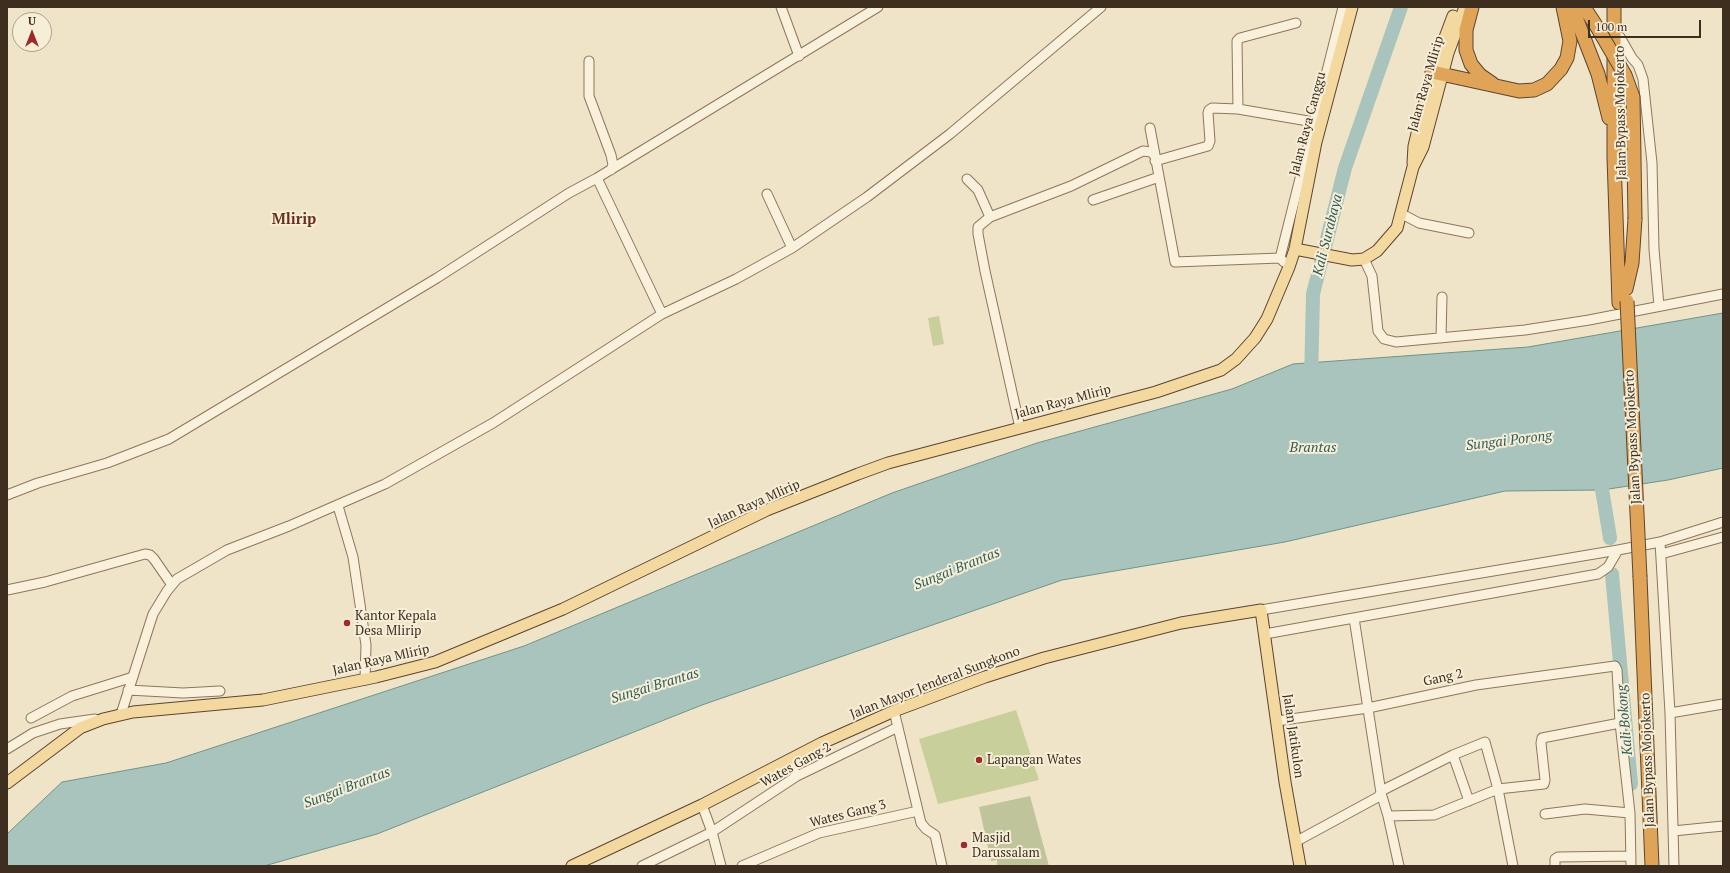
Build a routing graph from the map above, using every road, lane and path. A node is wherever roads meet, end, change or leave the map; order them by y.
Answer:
1 (781, 7) edge
2 (878, 7) edge
3 (1101, 7) edge
4 (1343, 7) edge
5 (1352, 7) edge
6 (1458, 7) edge
7 (1465, 7) edge
8 (1472, 7) edge
9 (1563, 7) edge
10 (1572, 7) edge
11 (1584, 7) edge
12 (1614, 7) edge
13 (1621, 7) edge
14 (1296, 23) dead end
15 (1620, 37) junction
16 (799, 56) junction
17 (589, 61) dead end
18 (1437, 73) junction
19 (1497, 86) junction
20 (1238, 109) junction
21 (1314, 122) junction
22 (1150, 128) dead end
23 (1155, 158) junction
24 (1614, 158) junction
25 (611, 170) junction
26 (1159, 177) junction
27 (597, 178) junction
28 (967, 179) dead end
29 (767, 194) dead end
30 (1093, 200) dead end
31 (1402, 214) junction
32 (990, 217) junction
33 (1469, 233) dead end
34 (792, 248) junction
35 (1294, 249) junction
36 (1280, 258) junction
37 (1364, 259) junction
38 (1289, 267) junction
39 (1723, 294) edge
40 (1442, 297) dead end
41 (1624, 298) junction
42 (1659, 306) junction
43 (662, 314) junction
44 (1441, 338) junction
45 (1020, 428) junction
46 (7, 495) edge
47 (338, 506) junction
48 (1723, 522) edge
49 (1723, 537) edge
50 (1660, 542) junction
51 (1618, 550) junction
52 (1661, 554) junction
53 (1636, 577) junction
54 (172, 585) junction
55 (7, 590) edge
56 (1261, 610) junction
57 (1354, 618) junction
58 (1265, 634) junction
59 (133, 677) junction
60 (365, 680) junction
61 (128, 690) junction
62 (220, 690) dead end
63 (1723, 704) edge
64 (1368, 708) junction
65 (894, 711) junction
66 (1670, 713) junction
67 (121, 714) junction
68 (31, 718) dead end
69 (103, 719) junction
70 (1277, 721) junction
71 (1620, 723) junction
72 (898, 727) junction
73 (7, 749) edge
74 (1453, 755) junction
75 (788, 760) junction
76 (797, 776) junction
77 (7, 783) edge
78 (1498, 790) junction
79 (1381, 792) junction
80 (1469, 801) junction
81 (702, 805) junction
82 (918, 811) junction
83 (1630, 813) junction
84 (1545, 814) dead end
85 (1388, 816) junction
86 (1723, 826) edge
87 (1673, 831) junction
88 (712, 832) junction
89 (1296, 841) junction
90 (1631, 856) junction
91 (584, 864) edge
92 (572, 866) edge
93 (642, 866) edge
94 (720, 866) edge
95 (742, 866) edge
96 (942, 866) edge
97 (1300, 866) edge
98 (1399, 866) edge
99 (1513, 866) edge
100 (1555, 866) edge
101 (1631, 866) edge
102 (1644, 866) edge
103 (1652, 866) edge
104 (1674, 866) edge

1 - 16 street
2 - 16 street
3 - 34 street
4 - 21 street
5 - 35 main road, Jalan Raya Canggu
6 - 18 main road, Jalan Raya Mlirip
7 - 18 main road, Jalan Raya Mlirip
8 - 19 highway
9 - 19 highway
10 - 24 highway
11 - 41 highway, bridge
12 - 24 highway, Jalan Bypass Mojokerto
13 - 15 highway, Jalan Bypass Mojokerto
14 - 20 street
15 - 41 highway, Jalan Bypass Mojokerto
15 - 42 street
16 - 25 street
17 - 25 street
18 - 19 highway
18 - 31 main road, Jalan Raya Mlirip
20 - 21 street
20 - 23 street
21 - 36 street
22 - 23 street
23 - 26 street
23 - 32 street
24 - 41 highway, Jalan Bypass Mojokerto
25 - 27 street
26 - 30 street
26 - 36 street
27 - 43 street
27 - 46 street
28 - 32 street
29 - 34 street
31 - 33 street
31 - 37 main road, Jalan Raya Mlirip
32 - 45 street
34 - 43 street
35 - 37 main road
35 - 38 main road, Jalan Raya Mlirip
36 - 38 street
37 - 44 street
38 - 45 main road, Jalan Raya Mlirip
39 - 42 street
40 - 44 street
41 - 53 highway, Jalan Bypass Mojokerto
42 - 44 street
43 - 47 street
45 - 60 main road, Jalan Raya Mlirip
47 - 54 street
47 - 60 street
48 - 50 street
49 - 52 street
50 - 51 street
50 - 52 street
51 - 56 street
51 - 57 street
52 - 66 street
53 - 102 highway, Jalan Bypass Mojokerto
53 - 103 highway, Jalan Bypass Mojokerto
54 - 55 street
54 - 59 street
56 - 58 main road, Jalan Jatikulon
56 - 65 main road, Jalan Mayor Jenderal Sungkono
57 - 58 street
57 - 64 street
58 - 70 main road, Jalan Jatikulon
59 - 61 street
59 - 68 street
60 - 67 main road, Jalan Raya Mlirip
61 - 62 street
61 - 67 street
63 - 66 street
64 - 70 street, Gang 2
64 - 71 street, Gang 2
64 - 79 street
65 - 72 street
65 - 75 main road, Jalan Mayor Jenderal Sungkono
66 - 87 street
67 - 69 main road, Jalan Raya Mlirip
69 - 73 street
69 - 77 main road, Jalan Raya Mlirip
70 - 89 main road, Jalan Jatikulon
71 - 78 street
71 - 83 street
72 - 76 street, Wates Gang 2
72 - 82 street
74 - 78 street
74 - 79 street
74 - 80 street
75 - 76 street
75 - 81 main road, Jalan Mayor Jenderal Sungkono
76 - 88 street, Wates Gang 2
78 - 80 street
78 - 99 street
79 - 85 street
79 - 89 street
80 - 85 street
81 - 88 street
81 - 91 main road, Jalan Mayor Jenderal Sungkono
82 - 95 street, Wates Gang 3
82 - 96 street
83 - 84 street
83 - 90 street
85 - 98 street
86 - 87 street
87 - 104 street
88 - 93 street, Wates Gang 2
88 - 94 street
89 - 97 main road, Jalan Jatikulon
90 - 100 street
90 - 101 street
91 - 92 main road, Jalan Mayor Jenderal Sungkono

